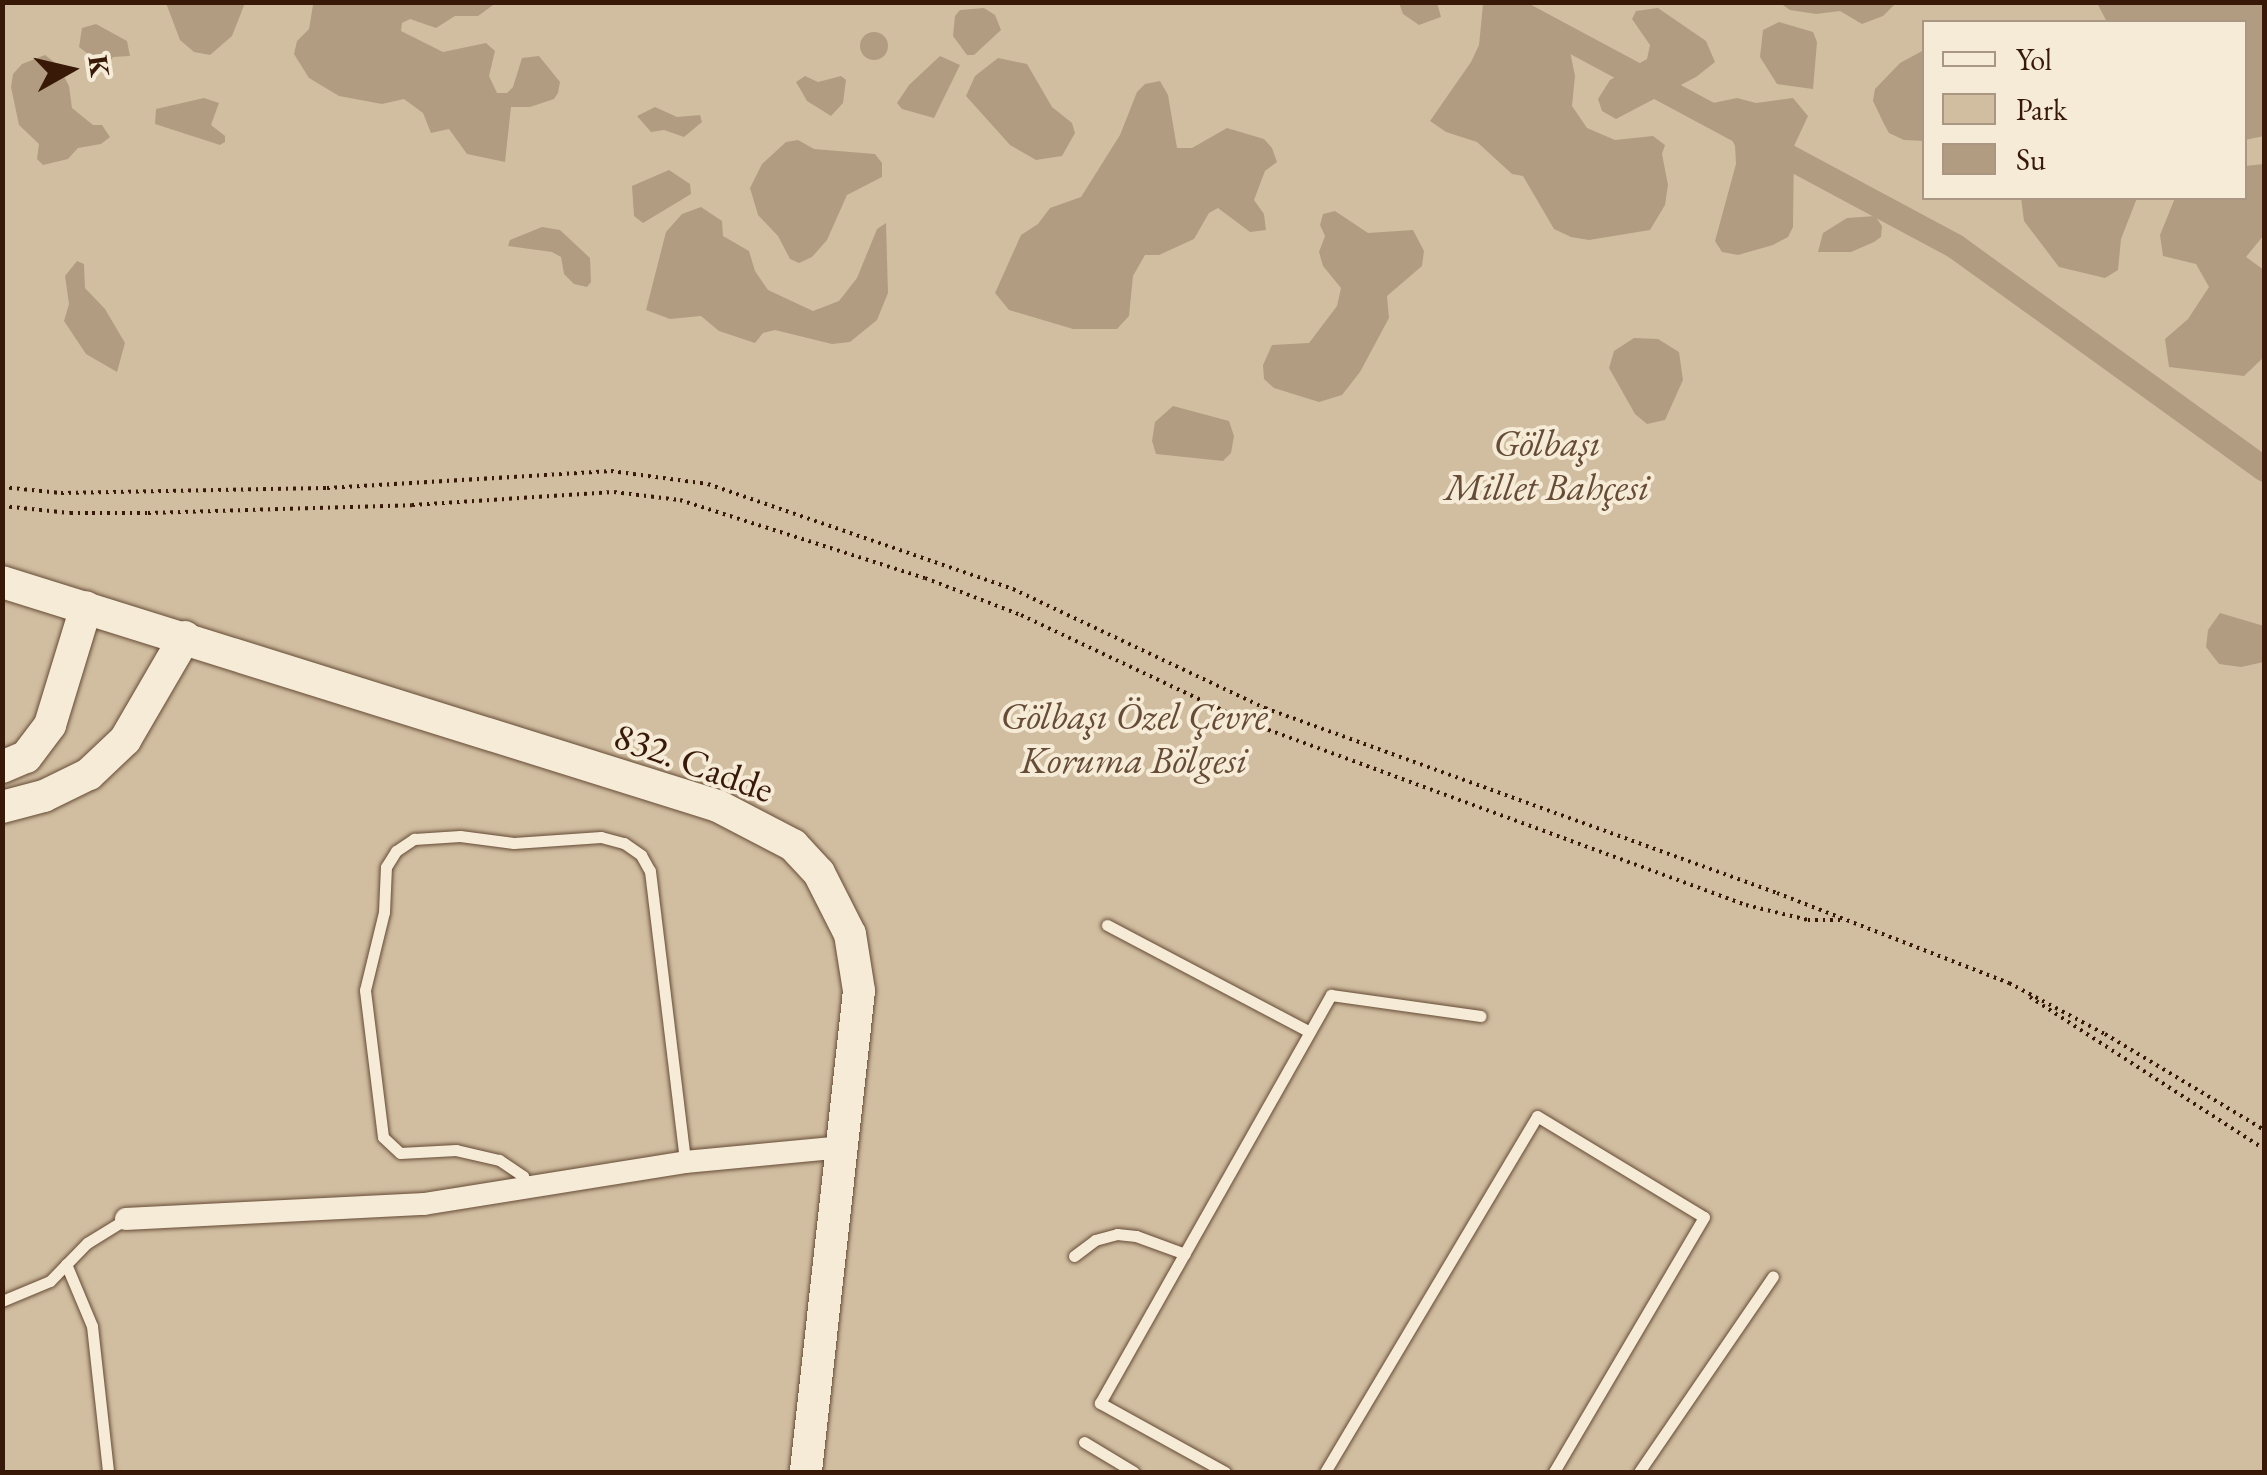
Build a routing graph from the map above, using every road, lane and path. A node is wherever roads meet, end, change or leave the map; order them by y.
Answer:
1 (2, 487) edge
2 (2, 506) edge
3 (2, 582) edge
4 (86, 608) junction
5 (185, 637) junction
6 (2, 767) edge
7 (2, 807) edge
8 (1846, 920) junction
9 (1107, 925) dead end
10 (2009, 983) junction
11 (1481, 1016) dead end
12 (1310, 1032) junction
13 (2264, 1130) edge
14 (843, 1147) junction
15 (2264, 1150) edge
16 (684, 1162) junction
17 (526, 1189) junction
18 (126, 1219) joint
19 (1184, 1254) junction
20 (1074, 1256) dead end
21 (66, 1264) junction
22 (1773, 1276) dead end
23 (2, 1301) edge
24 (1084, 1442) dead end
25 (108, 1472) edge
26 (806, 1472) edge
27 (1134, 1472) edge
28 (1224, 1472) edge
29 (1325, 1472) edge
30 (1554, 1472) edge
31 (1639, 1472) edge

1 - 8 path
2 - 8 path
3 - 4 street, 832. Cadde
4 - 5 street, 832. Cadde
4 - 6 street
5 - 7 street
5 - 14 street, 832. Cadde
8 - 10 path
9 - 12 lane
10 - 13 path
10 - 15 path
11 - 12 lane
12 - 19 lane
14 - 16 street
14 - 26 street, 832. Cadde
16 - 17 street
16 - 17 lane
17 - 18 street
18 - 21 lane
19 - 20 lane
19 - 28 lane
21 - 23 lane
21 - 25 lane
22 - 31 lane
24 - 27 lane
29 - 30 lane

